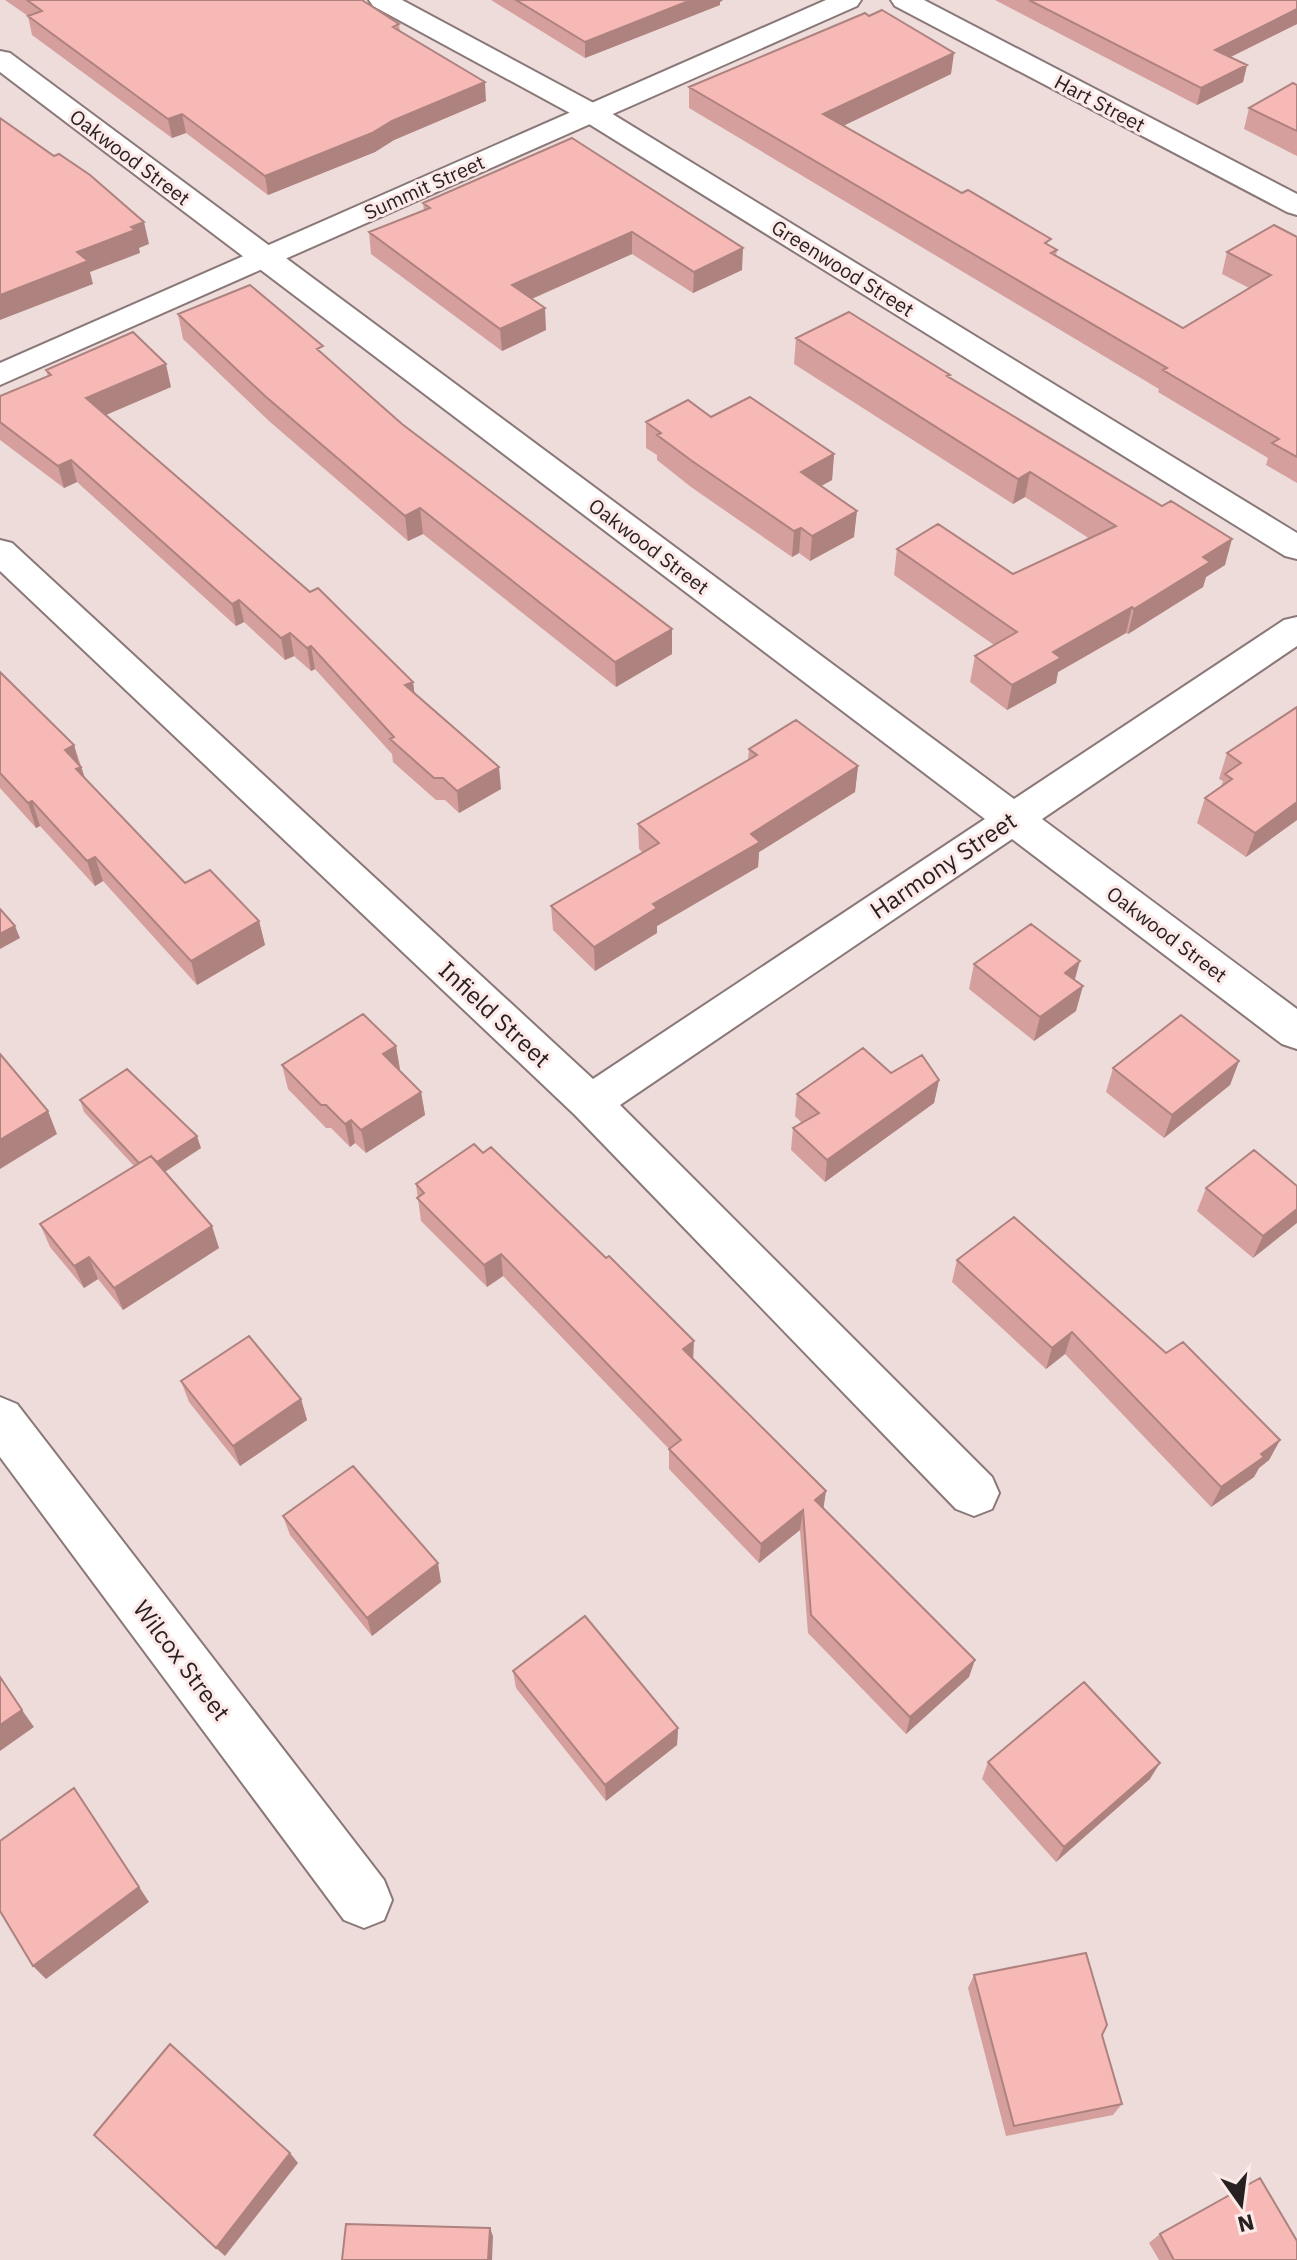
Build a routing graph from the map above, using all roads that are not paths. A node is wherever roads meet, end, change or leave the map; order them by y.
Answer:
1 (382, 0) edge
2 (848, 0) edge
3 (904, 0) edge
4 (0, 59) edge
5 (591, 113) junction
6 (1297, 206) edge
7 (264, 258) junction
8 (0, 375) edge
9 (1297, 548) edge
10 (0, 551) edge
11 (1297, 629) edge
12 (1013, 817) junction
13 (1297, 1032) edge
14 (590, 1103) junction
15 (0, 1419) edge
16 (974, 1493) dead end
17 (364, 1900) dead end

1 - 5 street, Greenwood Street
2 - 5 street, Summit Street
3 - 6 street, Hart Street
4 - 7 street, Oakwood Street
5 - 7 street, Summit Street
5 - 9 street, Greenwood Street
7 - 8 street, Summit Street
7 - 12 street, Oakwood Street
10 - 14 street, Infield Street
11 - 12 street, Harmony Street
12 - 13 street, Oakwood Street
12 - 14 street, Harmony Street
14 - 16 street, Infield Street
15 - 17 street, Wilcox Street

